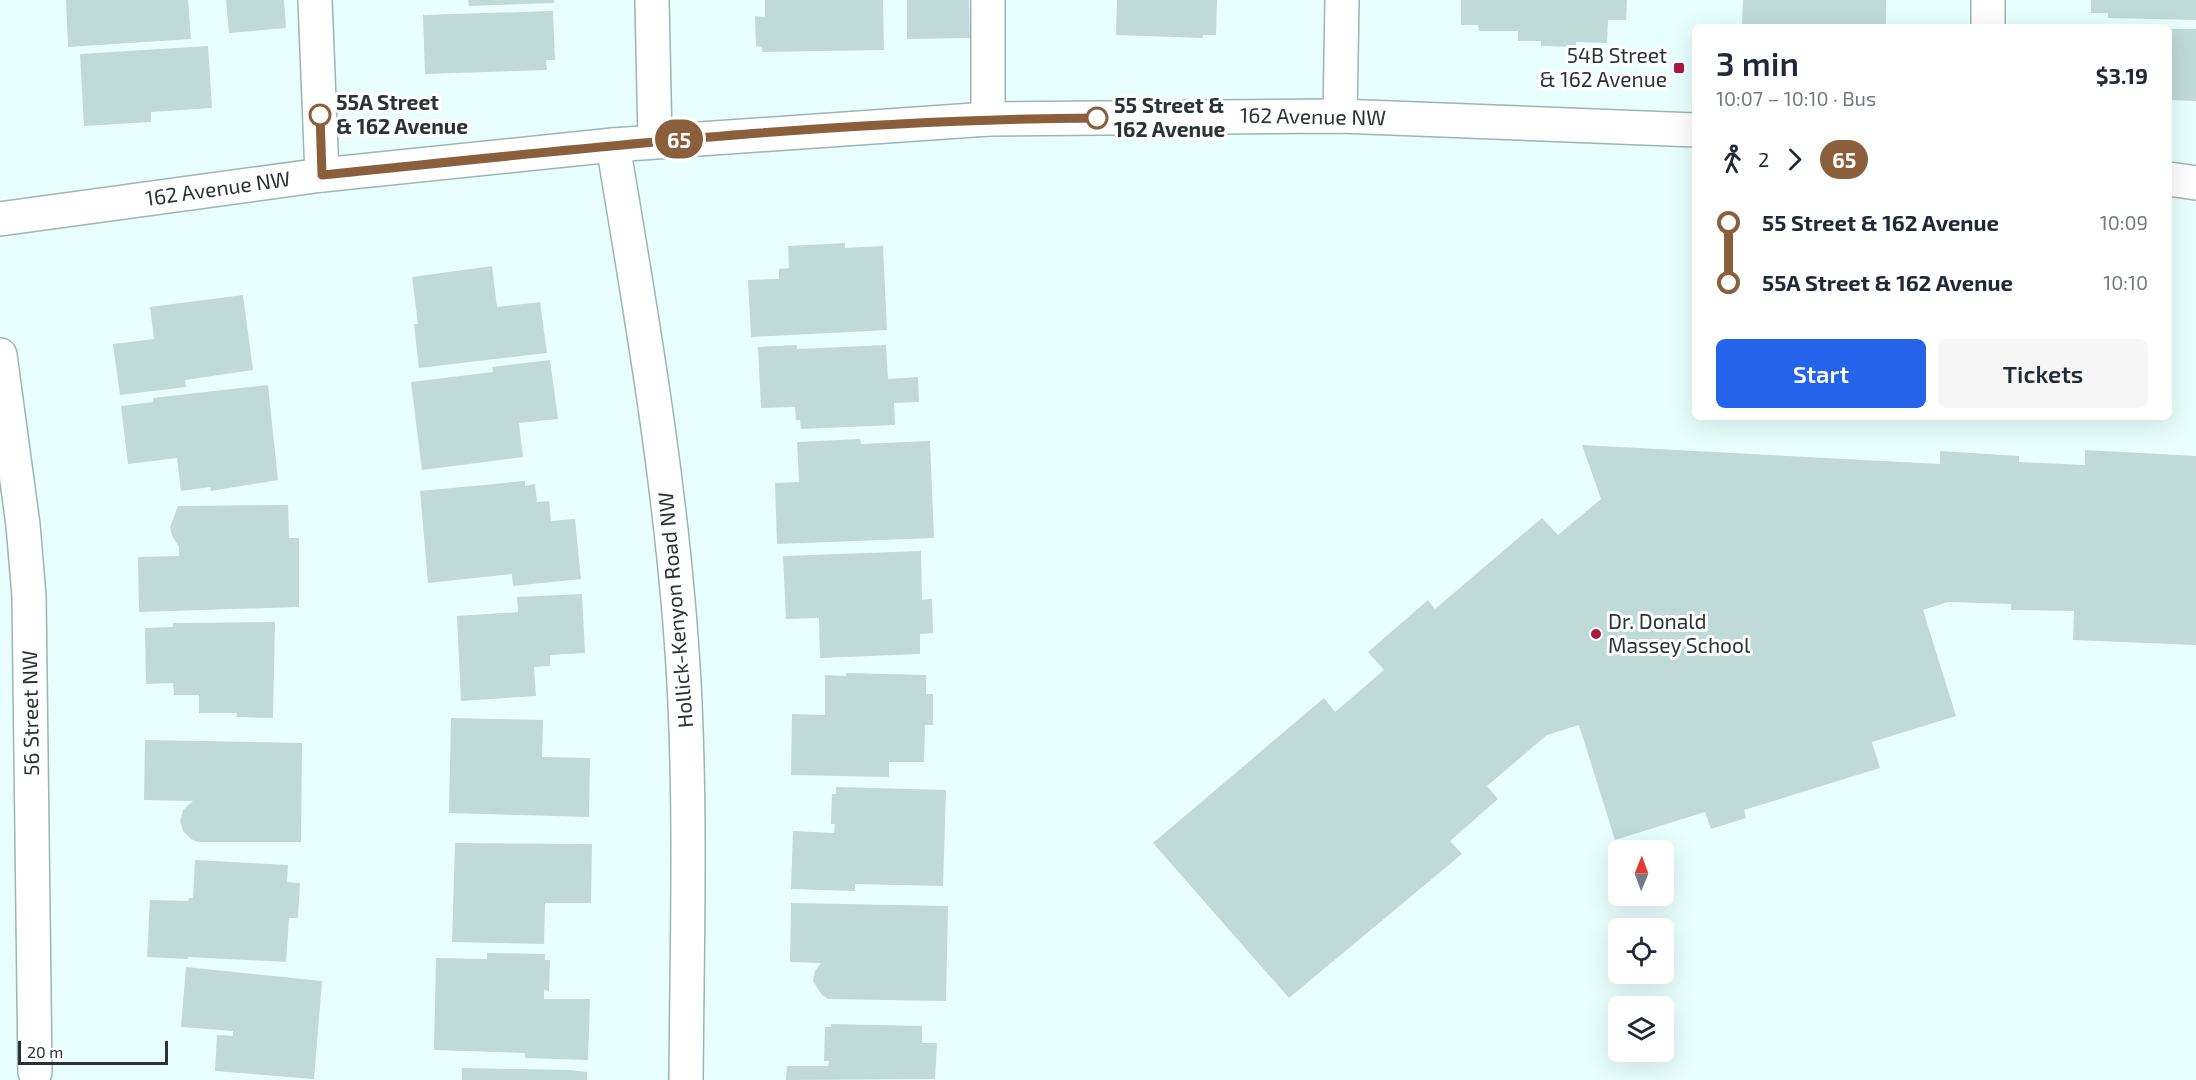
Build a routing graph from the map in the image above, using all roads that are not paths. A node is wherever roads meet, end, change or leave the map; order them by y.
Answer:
1 (315, 0) edge
2 (652, 0) edge
3 (988, 0) edge
4 (1342, 0) edge
5 (1988, 0) edge
6 (1988, 24) edge
7 (1340, 116) junction
8 (988, 119) junction
9 (1692, 130) edge
10 (656, 141) junction
11 (613, 145) junction
12 (322, 175) junction
13 (2172, 179) edge
14 (2196, 183) edge
15 (0, 219) edge
16 (0, 355) edge
17 (35, 1072) dead end
18 (686, 1080) edge

1 - 12 street
2 - 10 street
3 - 8 street
4 - 7 street
5 - 6 street
7 - 8 street, 162 Avenue NW
7 - 9 street, 162 Avenue NW
8 - 10 street, 162 Avenue NW
10 - 11 street, 162 Avenue NW
11 - 12 street, 162 Avenue NW
11 - 18 street, Hollick-Kenyon Road NW
12 - 15 street, 162 Avenue NW
13 - 14 street
16 - 17 street, 56 Street NW

